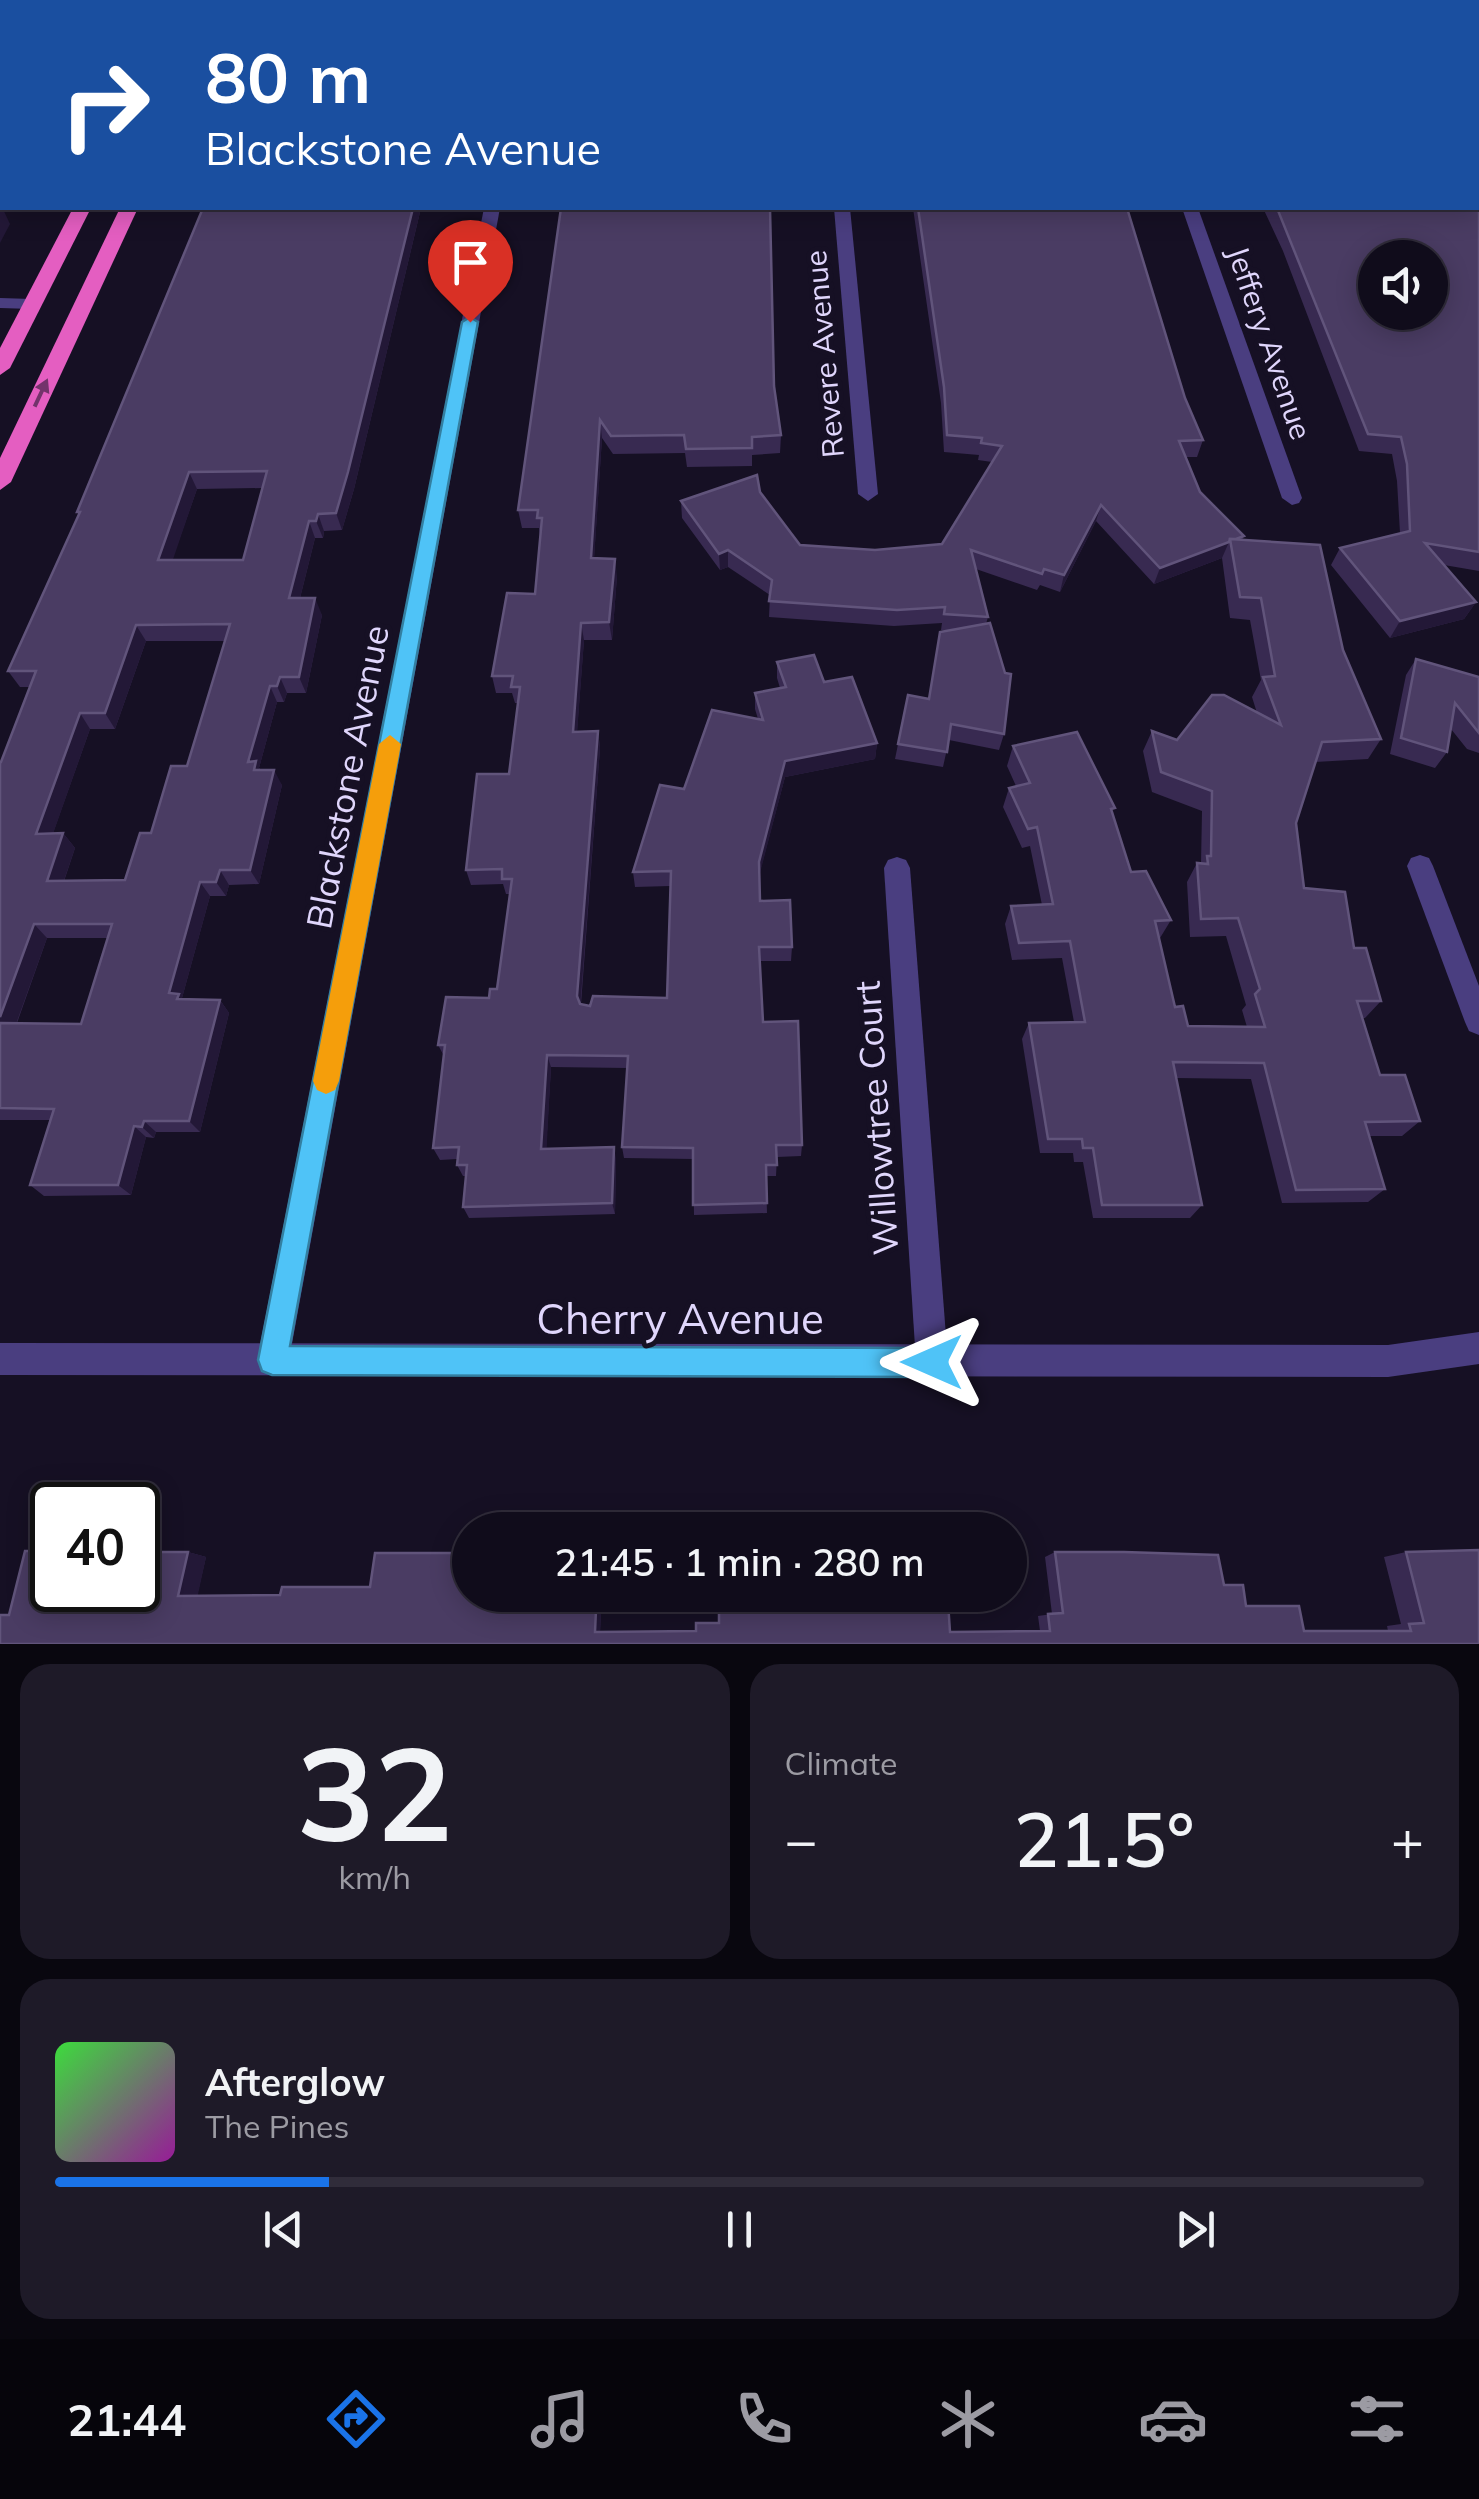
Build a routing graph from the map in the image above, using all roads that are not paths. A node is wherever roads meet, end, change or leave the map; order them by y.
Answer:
1 (81, 210) edge
2 (128, 210) edge
3 (492, 210) edge
4 (842, 210) edge
5 (1191, 210) edge
6 (0, 303) edge
7 (32, 304) junction
8 (0, 368) edge
9 (0, 482) edge
10 (868, 494) dead end
11 (1292, 498) dead end
12 (1420, 866) dead end
13 (897, 868) dead end
14 (1479, 1022) edge
15 (1479, 1348) edge
16 (0, 1359) edge
17 (272, 1360) junction
18 (932, 1362) junction

1 - 7 highway
9 -> 2 highway
3 - 17 street, Blackstone Avenue
4 - 10 street, Revere Avenue
5 - 11 street, Jeffery Avenue
6 - 7 street
7 - 8 highway
12 - 14 street
13 - 18 street, Willowtree Court
15 - 18 street, Cherry Avenue
16 - 17 street, Cherry Avenue
17 - 18 street, Cherry Avenue

